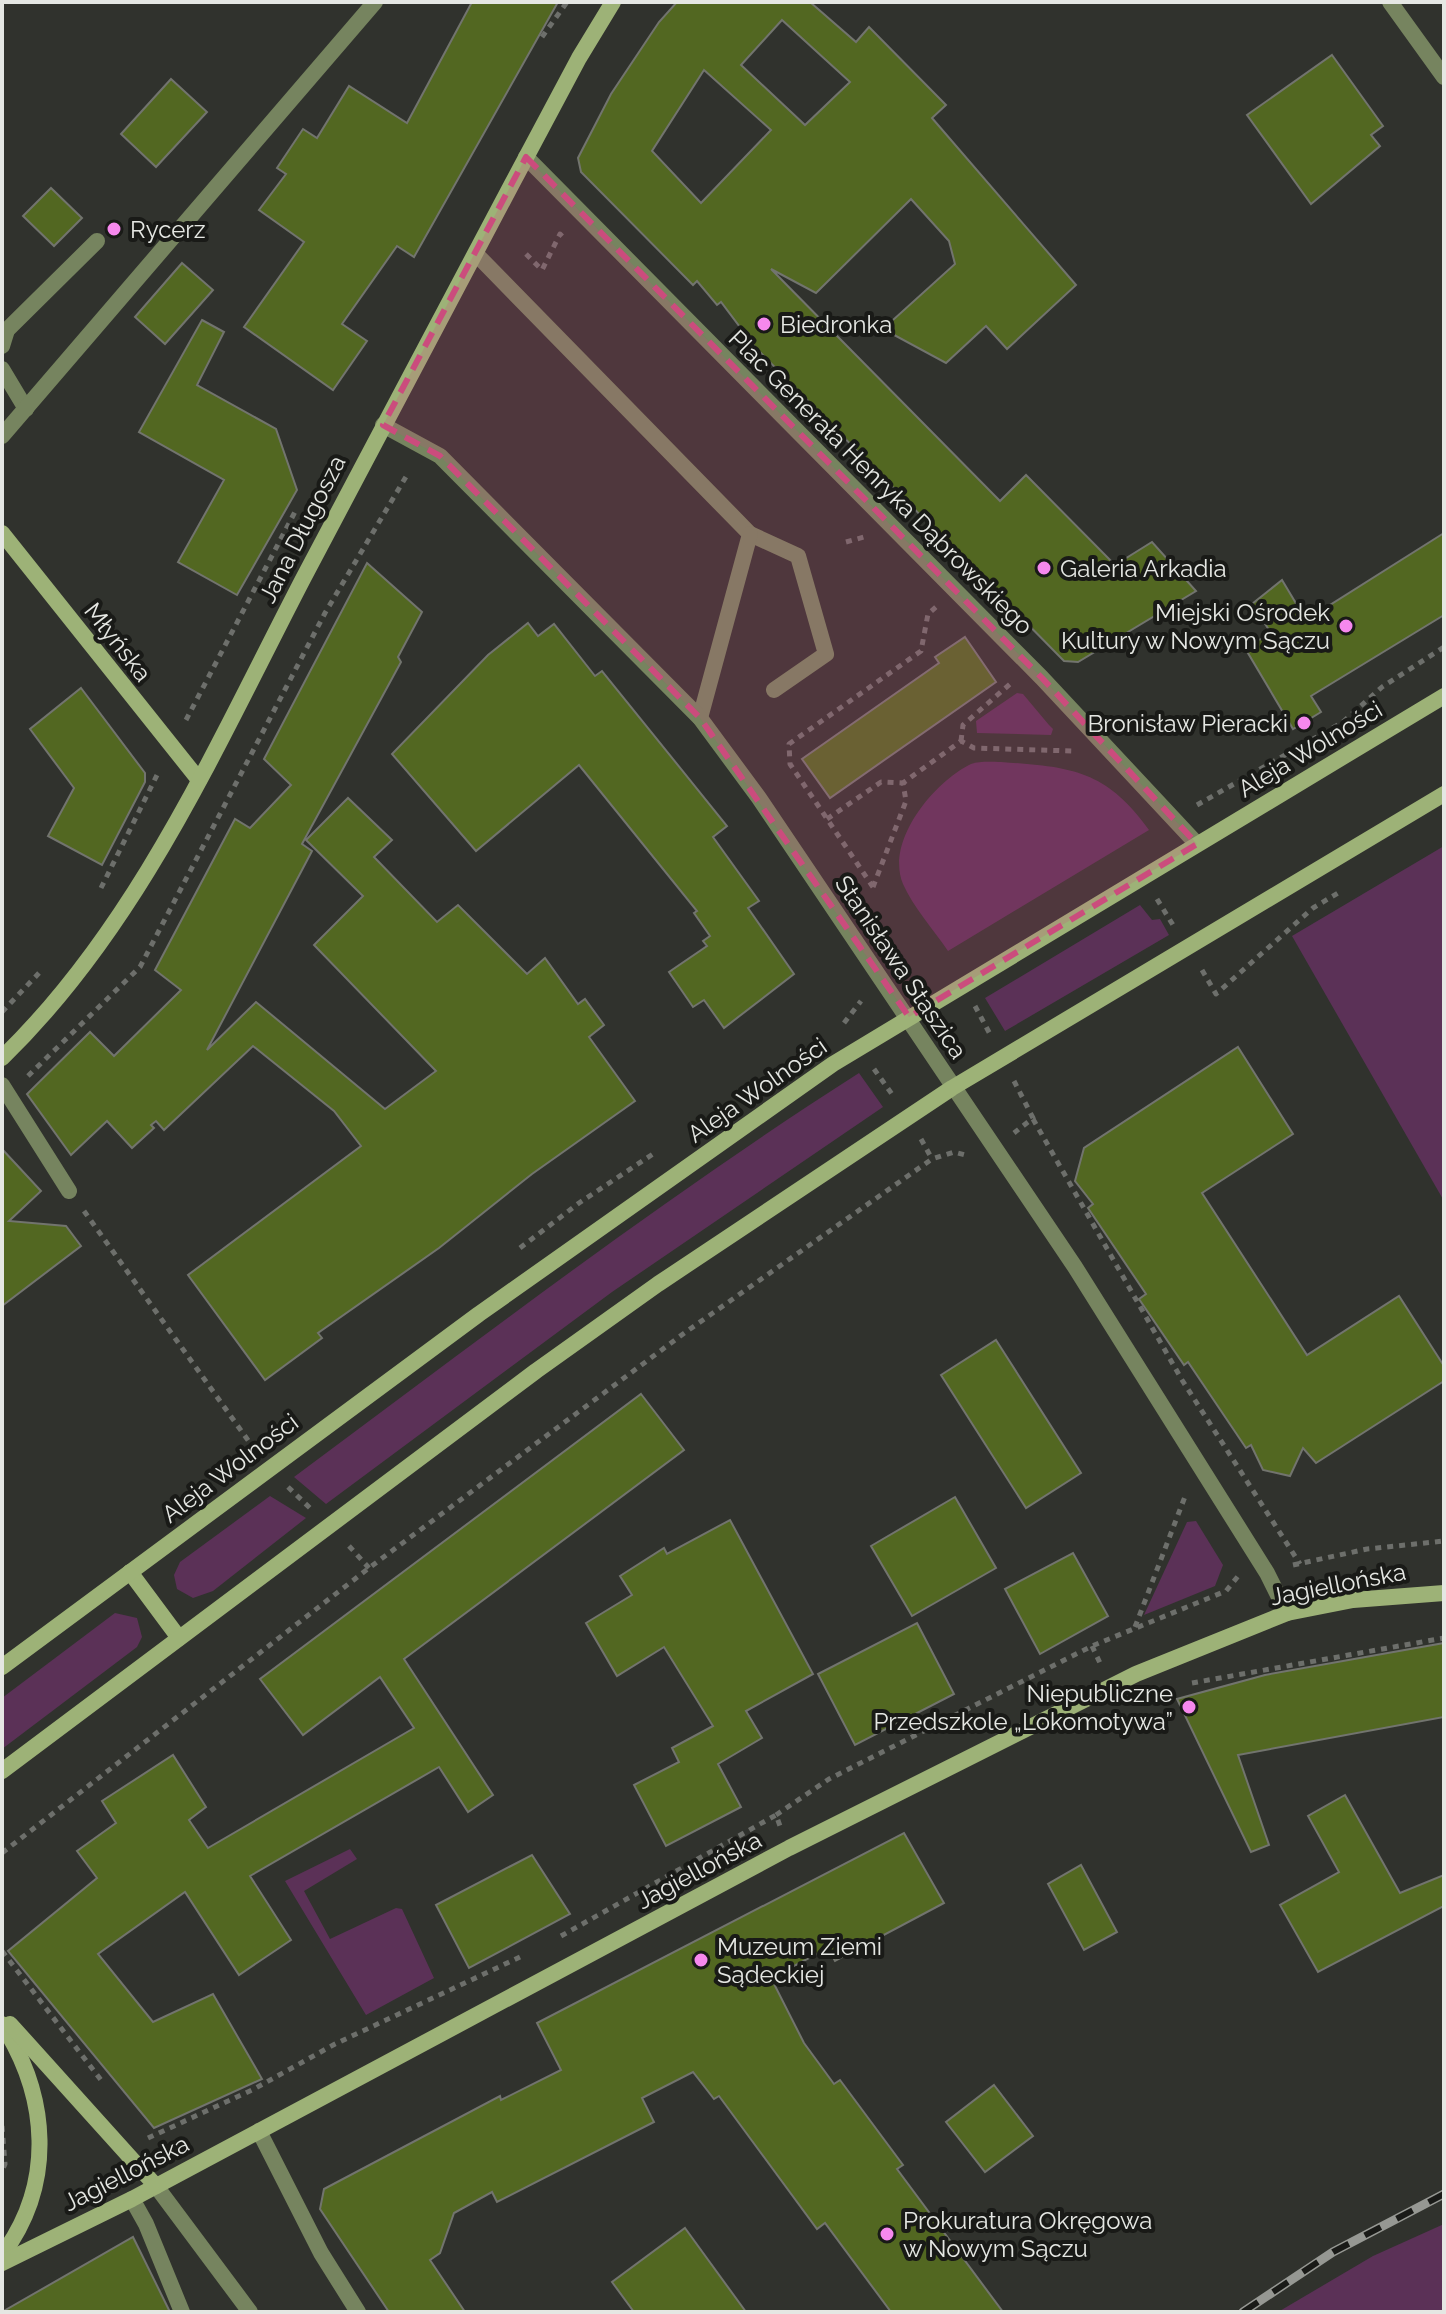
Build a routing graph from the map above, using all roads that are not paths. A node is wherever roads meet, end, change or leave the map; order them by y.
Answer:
1 (375, 2) edge
2 (613, 2) edge
3 (1390, 2) edge
4 (1444, 77) edge
5 (526, 157) junction
6 (97, 241) dead end
7 (476, 254) junction
8 (2, 346) edge
9 (2, 369) edge
10 (26, 409) junction
11 (383, 425) junction
12 (2, 436) edge
13 (2, 533) edge
14 (750, 534) junction
15 (774, 690) dead end
16 (1444, 696) edge
17 (700, 718) junction
18 (199, 780) junction
19 (1444, 794) edge
20 (1197, 844) junction
21 (909, 1017) junction
22 (2, 1058) edge
23 (2, 1085) edge
24 (952, 1088) junction
25 (69, 1191) road end
26 (130, 1572) junction
27 (1444, 1593) edge
28 (1287, 1613) junction
29 (179, 1638) junction
30 (2, 1667) edge
31 (2, 1771) edge
32 (2, 2015) edge
33 (2, 2024) edge
34 (259, 2131) junction
35 (156, 2186) junction
36 (132, 2199) junction
37 (2, 2255) edge
38 (2, 2263) edge
39 (182, 2312) edge
40 (250, 2312) edge
41 (358, 2312) edge

1 - 10 street
2 - 5 street, Jana Długosza
3 - 4 street
5 - 7 street, Jana Długosza
5 - 20 street, Plac Generała Henryka Dąbrowskiego
6 - 8 street
7 - 11 street, Jana Długosza
7 - 14 street
9 - 10 street
10 - 12 street
11 - 17 street, Stanisława Staszica
11 - 18 street, Jana Długosza
13 - 18 street, Młyńska
14 - 15 street
14 - 17 street
16 - 20 street, Aleja Wolności
17 - 21 street, Stanisława Staszica
18 - 22 street, Jana Długosza
19 - 24 street
20 - 21 street, Aleja Wolności
21 - 24 street, Stanisława Staszica
21 - 26 street, Aleja Wolności
23 - 25 street
24 - 28 street, Stanisława Staszica
24 - 29 street
26 - 29 street
26 - 30 street, Aleja Wolności
27 - 28 street, Jagiellońska
28 - 34 street, Jagiellońska
29 - 31 street
32 - 35 street
33 - 37 street
34 - 35 street, Jagiellońska
34 - 41 street
35 - 36 street, Jagiellońska
35 - 40 street
36 - 38 street, Jagiellońska
36 - 39 street

